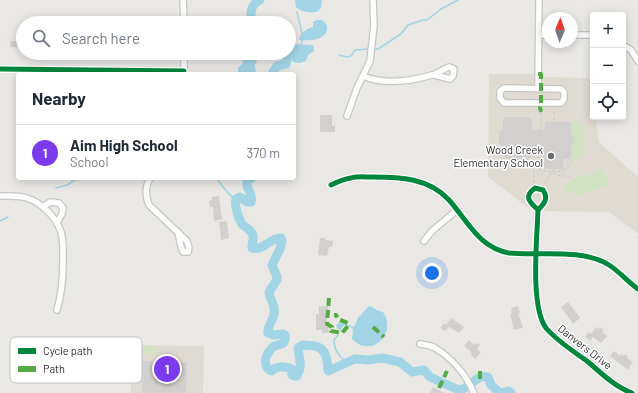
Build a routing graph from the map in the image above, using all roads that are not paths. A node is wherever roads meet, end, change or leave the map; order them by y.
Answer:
1 (183, 0) edge
2 (373, 0) edge
3 (539, 0) edge
4 (184, 16) edge
5 (539, 35) joint
6 (578, 35) edge
7 (590, 35) edge
8 (626, 47) edge
9 (184, 60) edge
10 (638, 61) edge
11 (0, 69) edge
12 (184, 72) edge
13 (434, 75) dead end
14 (363, 76) junction
15 (538, 88) junction
16 (346, 116) dead end
17 (149, 180) edge
18 (331, 184) dead end
19 (0, 196) edge
20 (43, 207) junction
21 (457, 210) junction
22 (538, 210) dead end
23 (57, 224) junction
24 (178, 232) dead end
25 (424, 241) dead end
26 (536, 254) junction
27 (638, 289) edge
28 (56, 310) dead end
29 (420, 344) dead end
30 (628, 392) edge
31 (474, 393) edge

1 - 4 street
2 - 14 street
3 - 5 street
5 - 15 street
6 - 7 street
8 - 10 street
9 - 12 street
11 - 12 street
13 - 14 street
14 - 16 street
15 - 15 street
17 - 24 street
18 - 21 street
19 - 20 street
20 - 23 street
20 - 23 street
21 - 25 street
21 - 26 street
22 - 26 street, Danvers Drive
23 - 28 street
26 - 27 street
26 - 30 street, Danvers Drive
29 - 31 street

